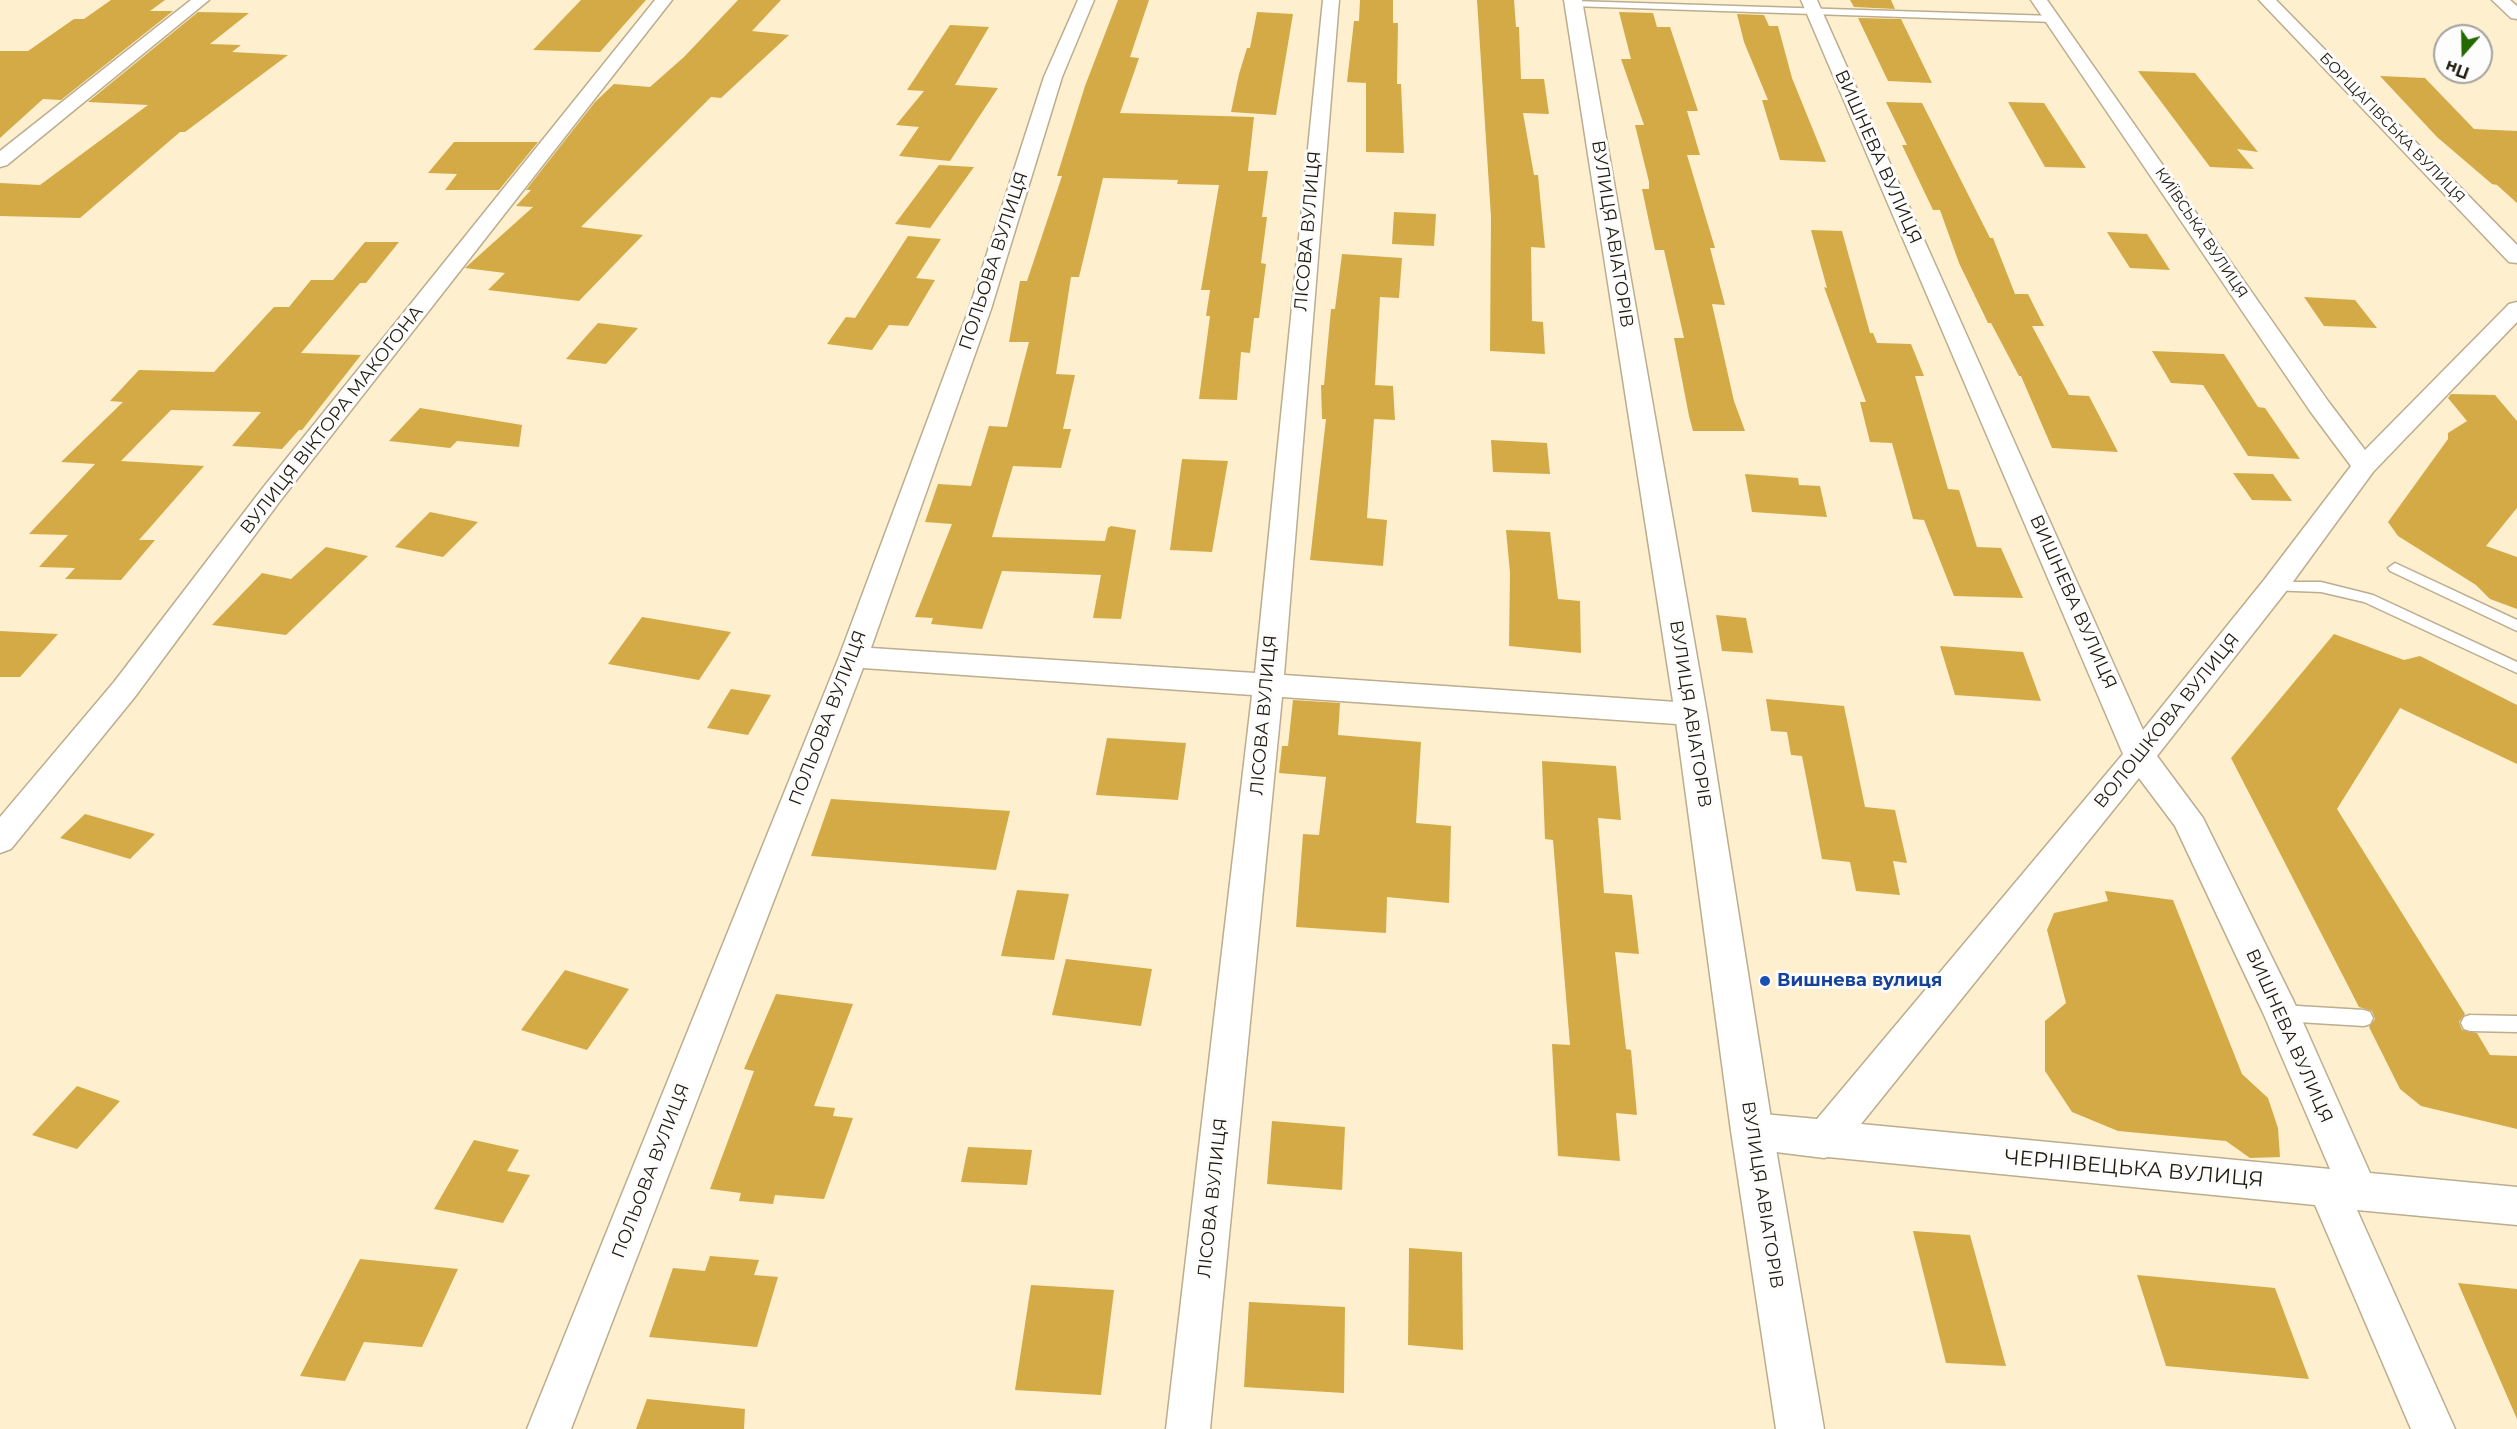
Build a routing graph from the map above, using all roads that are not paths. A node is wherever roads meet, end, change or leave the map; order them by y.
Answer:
1 (201, 0) edge
2 (664, 0) edge
3 (1086, 0) edge
4 (1331, 0) edge
5 (2039, 0) edge
6 (2267, 0) edge
7 (2500, 0) edge
8 (1573, 2) edge
9 (1812, 6) edge
10 (2517, 14) edge
11 (2054, 19) junction
12 (0, 161) edge
13 (2517, 257) edge
14 (2517, 309) edge
15 (2364, 466) junction
16 (2395, 568) dead end
17 (2274, 587) junction
18 (2517, 626) edge
19 (853, 657) junction
20 (2517, 668) edge
21 (1268, 686) junction
22 (1691, 714) junction
23 (2139, 756) junction
24 (0, 840) edge
25 (2281, 1013) junction
26 (2364, 1018) dead end
27 (2470, 1023) dead end
28 (2517, 1024) edge
29 (1752, 1131) junction
30 (1824, 1140) junction
31 (2343, 1190) junction
32 (2517, 1206) edge
33 (549, 1429) edge
34 (1188, 1429) edge
35 (1800, 1429) edge
36 (2433, 1429) edge

1 - 12 street
2 - 24 street, ВУЛИЦЯ ВІКТОРА МАКОГОНА
3 - 19 street, ПОЛЬОВА ВУЛИЦЯ
4 - 21 street, ЛІСОВА ВУЛИЦЯ
5 - 11 street, КИЇВСЬКА ВУЛИЦЯ
6 - 13 street, БОРЩАГІВСЬКА ВУЛИЦЯ
7 - 10 street
8 - 9 lane
8 - 22 main road, ВУЛИЦЯ АВІАТОРІВ
9 - 11 lane
9 - 23 street, ВИШНЕВА ВУЛИЦЯ
11 - 15 street, КИЇВСЬКА ВУЛИЦЯ
14 - 15 street, ВОЛОШКОВА ВУЛИЦЯ
15 - 17 street, ВОЛОШКОВА ВУЛИЦЯ
16 - 18 lane
17 - 20 lane
17 - 23 street, ВОЛОШКОВА ВУЛИЦЯ
19 - 21 street
19 - 33 street, ПОЛЬОВА ВУЛИЦЯ
21 - 22 street
21 - 34 street, ЛІСОВА ВУЛИЦЯ
22 - 29 main road, ВУЛИЦЯ АВІАТОРІВ
23 - 25 street, ВИШНЕВА ВУЛИЦЯ
23 - 30 street, ВОЛОШКОВА ВУЛИЦЯ
25 - 26 lane
25 - 31 street, ВИШНЕВА ВУЛИЦЯ
27 - 28 lane
29 - 30 street, ЧЕРНІВЕЦЬКА ВУЛИЦЯ
29 - 35 main road, ВУЛИЦЯ АВІАТОРІВ
30 - 31 street, ЧЕРНІВЕЦЬКА ВУЛИЦЯ
31 - 32 street, ЧЕРНІВЕЦЬКА ВУЛИЦЯ
31 - 36 street, ВИШНЕВА ВУЛИЦЯ

